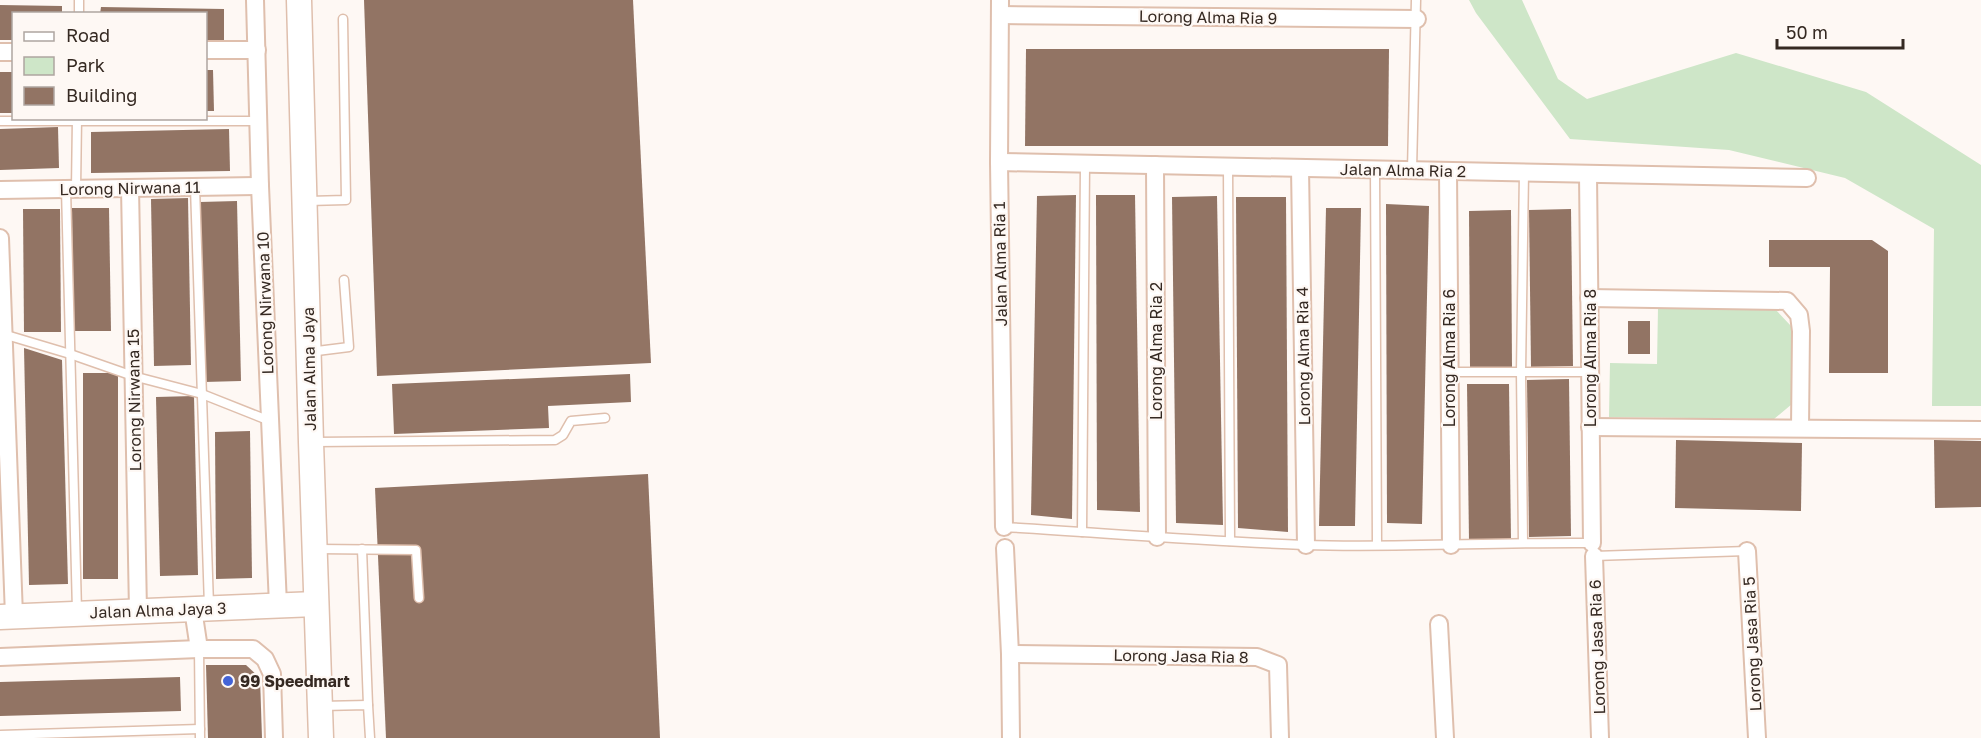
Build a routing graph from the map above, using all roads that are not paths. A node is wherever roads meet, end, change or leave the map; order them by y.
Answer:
1 (255, 0) edge
2 (299, 0) edge
3 (1416, 0) edge
4 (1000, 8) edge
5 (343, 19) dead end
6 (1416, 19) junction
7 (257, 50) junction
8 (207, 51) edge
9 (77, 120) edge
10 (0, 121) edge
11 (258, 121) junction
12 (999, 162) junction
13 (1085, 164) junction
14 (1155, 165) junction
15 (1228, 166) junction
16 (1300, 168) junction
17 (1375, 170) junction
18 (1412, 170) junction
19 (1448, 171) junction
20 (1524, 172) junction
21 (1588, 174) junction
22 (1807, 178) dead end
23 (260, 186) junction
24 (195, 187) junction
25 (130, 188) junction
26 (71, 189) junction
27 (0, 190) edge
28 (304, 201) junction
29 (0, 238) edge
30 (344, 280) dead end
31 (1589, 298) junction
32 (3, 334) junction
33 (309, 352) junction
34 (70, 354) junction
35 (1448, 372) junction
36 (1521, 372) junction
37 (1590, 372) junction
38 (133, 376) junction
39 (2, 380) edge
40 (202, 394) junction
41 (604, 418) dead end
42 (270, 421) junction
43 (1590, 427) junction
44 (1800, 428) junction
45 (1981, 430) edge
46 (310, 442) junction
47 (4, 449) edge
48 (5, 512) edge
49 (1004, 527) joint
50 (1082, 532) junction
51 (1157, 537) junction
52 (1230, 540) junction
53 (1523, 542) junction
54 (1306, 545) junction
55 (1377, 545) junction
56 (1451, 545) junction
57 (1005, 548) dead end
58 (314, 549) junction
59 (362, 549) junction
60 (1593, 550) junction
61 (1748, 551) joint
62 (6, 578) edge
63 (419, 598) dead end
64 (316, 604) junction
65 (278, 605) junction
66 (201, 609) junction
67 (138, 611) junction
68 (77, 614) junction
69 (7, 617) edge
70 (1439, 624) dead end
71 (199, 649) junction
72 (1010, 654) junction
73 (0, 657) edge
74 (368, 705) junction
75 (321, 706) junction
76 (200, 733) edge
77 (0, 735) edge
78 (274, 738) edge
79 (321, 738) edge
80 (370, 738) edge
81 (1011, 738) edge
82 (1280, 738) edge
83 (1445, 738) edge
84 (1600, 738) edge
85 (1757, 738) edge

1 - 7 street, Lorong Nirwana 10
2 - 28 street, Jalan Alma Jaya
3 - 6 lane
4 - 6 street, Lorong Alma Ria 9
4 - 12 street, Jalan Alma Ria 1
5 - 28 lane
6 - 18 lane
7 - 8 street
7 - 11 street, Lorong Nirwana 10
9 - 10 lane
9 - 11 lane
9 - 26 lane
11 - 23 street, Lorong Nirwana 10
12 - 13 street, Jalan Alma Ria 2
12 - 49 street, Jalan Alma Ria 1
13 - 14 street, Jalan Alma Ria 2
13 - 50 lane
14 - 15 street, Jalan Alma Ria 2
14 - 51 street, Lorong Alma Ria 2
15 - 16 street, Jalan Alma Ria 2
15 - 52 lane
16 - 17 street, Jalan Alma Ria 2
16 - 54 street, Lorong Alma Ria 4
17 - 18 street, Jalan Alma Ria 2
17 - 55 lane
18 - 19 street, Jalan Alma Ria 2
19 - 20 street, Jalan Alma Ria 2
19 - 35 street, Lorong Alma Ria 6
20 - 21 street, Jalan Alma Ria 2
20 - 36 lane
21 - 22 street, Jalan Alma Ria 2
21 - 31 street, Lorong Alma Ria 8
23 - 24 street, Lorong Nirwana 11
23 - 42 street, Lorong Nirwana 10
24 - 25 street, Lorong Nirwana 11
24 - 40 lane
25 - 26 street, Lorong Nirwana 11
25 - 38 street, Lorong Nirwana 15
26 - 27 street, Lorong Nirwana 11
26 - 34 lane
28 - 33 street, Jalan Alma Jaya
29 - 32 street
30 - 33 lane
31 - 37 street, Lorong Alma Ria 8
31 - 44 street
32 - 34 lane
32 - 39 street
33 - 46 street, Jalan Alma Jaya
34 - 38 lane
34 - 68 lane
35 - 36 lane
35 - 56 street, Lorong Alma Ria 6
36 - 37 lane
36 - 53 lane
37 - 43 street, Lorong Alma Ria 8
38 - 40 lane
38 - 67 street, Lorong Nirwana 15
39 - 47 street
40 - 42 lane
40 - 66 lane
41 - 46 lane
42 - 65 street, Lorong Nirwana 10
43 - 44 street
43 - 60 street, Lorong Alma Ria 8
44 - 45 street
46 - 58 street, Jalan Alma Jaya
47 - 48 street
48 - 62 street
49 - 50 lane
50 - 51 lane
51 - 52 lane
52 - 54 lane
53 - 56 lane
53 - 60 lane
54 - 55 lane
55 - 56 lane
57 - 72 street
58 - 59 lane
58 - 64 street, Jalan Alma Jaya
59 - 63 lane
59 - 74 lane
60 - 61 lane
60 - 84 street, Lorong Jasa Ria 6
61 - 85 street, Lorong Jasa Ria 5
62 - 69 street
64 - 65 street, Jalan Alma Jaya 3
64 - 75 street, Jalan Alma Jaya
65 - 66 street, Jalan Alma Jaya 3
66 - 67 street, Jalan Alma Jaya 3
66 - 71 street
67 - 68 street, Jalan Alma Jaya 3
68 - 69 street, Jalan Alma Jaya 3
70 - 83 street
71 - 73 street
71 - 76 lane
71 - 78 street
72 - 81 street
72 - 82 street, Lorong Jasa Ria 8
74 - 75 lane
74 - 80 lane
75 - 79 street, Jalan Alma Jaya
76 - 77 lane

